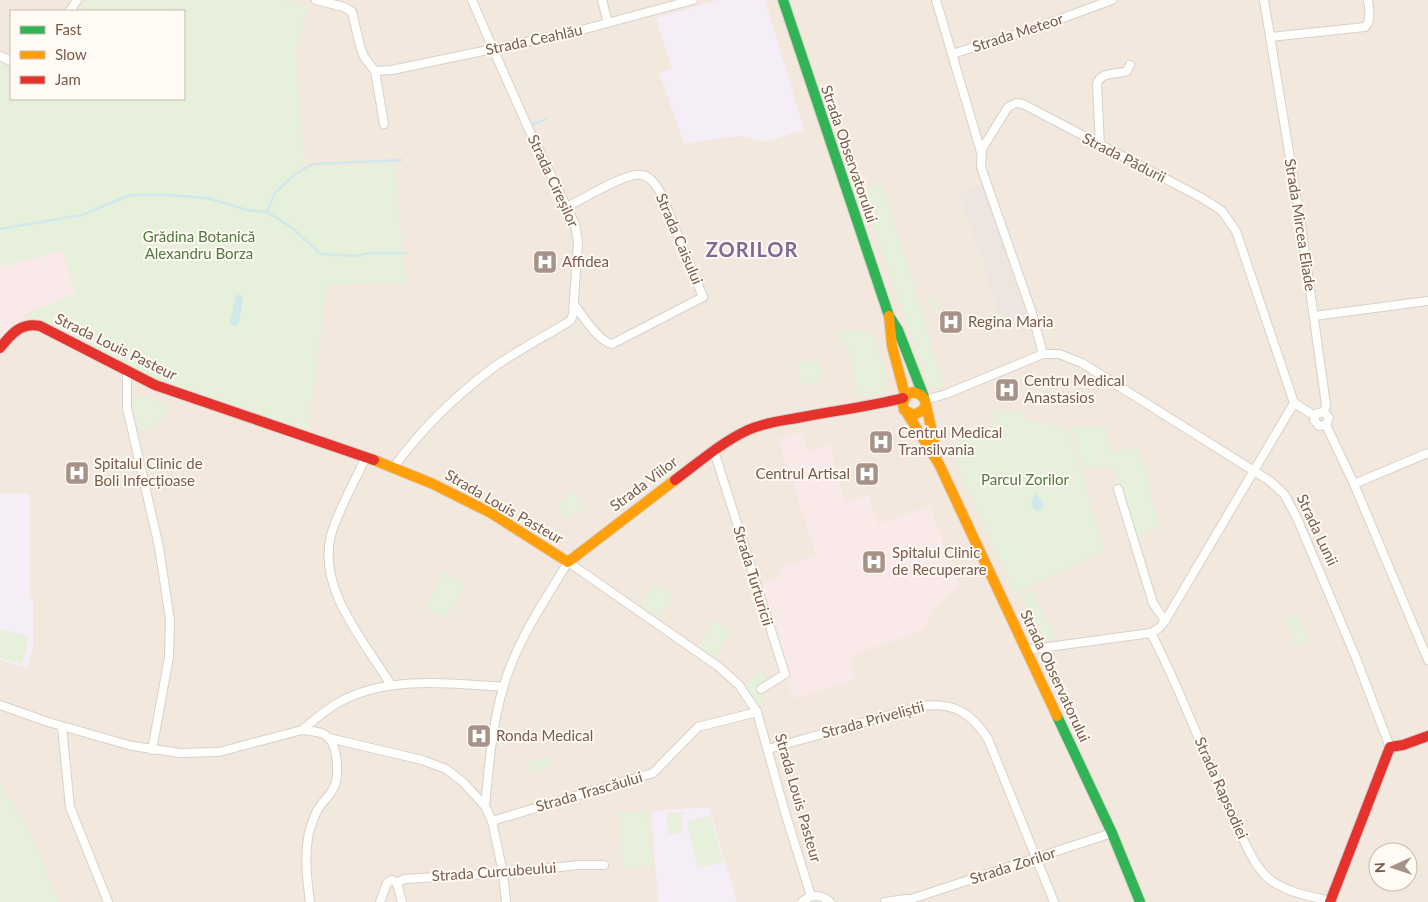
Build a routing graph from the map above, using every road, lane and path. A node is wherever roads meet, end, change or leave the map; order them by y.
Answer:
1 (316, 0) edge
2 (472, 0) edge
3 (602, 0) edge
4 (692, 0) edge
5 (783, 0) edge
6 (936, 0) edge
7 (1112, 0) edge
8 (1264, 0) edge
9 (1368, 0) edge
10 (608, 23) junction
11 (1270, 37) junction
12 (493, 49) junction
13 (952, 54) junction
14 (1130, 65) dead end
15 (375, 70) junction
16 (384, 124) dead end
17 (1100, 146) junction
18 (981, 152) junction
19 (567, 207) junction
20 (1428, 301) edge
21 (575, 306) junction
22 (889, 316) junction
23 (1314, 316) junction
24 (0, 348) edge
25 (1043, 354) junction
26 (127, 372) junction
27 (903, 384) junction
28 (904, 397) junction
29 (925, 400) junction
30 (891, 401) junction
31 (1294, 403) junction
32 (879, 404) junction
33 (906, 411) junction
34 (1324, 412) junction
35 (1315, 416) junction
36 (1326, 425) junction
37 (714, 451) junction
38 (1428, 453) edge
39 (366, 458) junction
40 (939, 464) junction
41 (393, 468) junction
42 (1254, 471) junction
43 (1354, 484) junction
44 (1118, 489) dead end
45 (568, 562) junction
46 (1165, 621) junction
47 (1151, 633) junction
48 (1026, 650) junction
49 (1428, 660) edge
50 (391, 685) junction
51 (503, 687) junction
52 (761, 689) dead end
53 (0, 705) edge
54 (757, 712) junction
55 (62, 727) junction
56 (302, 730) junction
57 (1428, 736) edge
58 (329, 738) junction
59 (1390, 747) junction
60 (768, 749) junction
61 (152, 750) junction
62 (485, 806) junction
63 (492, 821) junction
64 (1112, 833) junction
65 (1036, 858) junction
66 (604, 865) dead end
67 (503, 873) junction
68 (397, 883) junction
69 (811, 896) junction
70 (915, 899) edge
71 (108, 902) edge
72 (310, 902) edge
73 (380, 902) edge
74 (402, 902) edge
75 (506, 902) edge
76 (802, 902) edge
77 (830, 902) edge
78 (885, 902) edge
79 (902, 902) edge
80 (1054, 902) edge
81 (1140, 902) edge
82 (1331, 902) edge

1 - 15 street
2 - 12 street, Strada Cireșilor
3 - 10 street
4 - 10 street, Strada Ceahlău
5 - 22 street, Strada Observatorului
6 - 13 street, Strada Meteor
7 - 13 street, Strada Meteor
8 - 11 street, Strada Mircea Eliade
9 - 11 street
10 - 12 street, Strada Ceahlău
11 - 23 street, Strada Mircea Eliade
12 - 15 street, Strada Ceahlău
12 - 19 street, Strada Cireșilor
13 - 18 street, Strada Meteor
14 - 17 street
15 - 16 street
17 - 18 street, Strada Pădurii
17 - 31 street, Strada Pădurii
18 - 25 street
19 - 21 street, Strada Cireșilor
19 - 21 street, Strada Caisului
20 - 23 street
21 - 41 street
22 - 27 street, Strada Observatorului
22 - 29 street, Strada Observatorului
23 - 34 street, Strada Mircea Eliade
24 - 26 street, Strada Louis Pasteur
25 - 29 street
25 - 42 street, Strada Lunii
26 - 39 street, Strada Louis Pasteur
26 - 61 street
27 - 28 street, Strada Observatorului
27 - 30 street
28 - 29 street
28 - 30 street, Strada Viilor
28 - 33 street
29 - 33 street
29 - 40 street, Strada Observatorului
30 - 32 street, Strada Viilor
31 - 35 street, Strada Mircea Eliade
31 - 42 street
32 - 33 street, Strada Viilor
32 - 37 street, Strada Viilor
33 - 40 street, Strada Observatorului
34 - 35 street
34 - 36 street, Strada Mircea Eliade
35 - 36 street, Strada Mircea Eliade
36 - 43 street, Strada Mircea Eliade
37 - 45 street, Strada Viilor
37 - 52 street, Strada Turturicii
38 - 43 street
39 - 41 street, Strada Louis Pasteur
39 - 50 street
40 - 48 street, Strada Observatorului
41 - 45 street, Strada Louis Pasteur
42 - 46 street
42 - 59 street, Strada Lunii
43 - 49 street, Strada Mircea Eliade
44 - 46 street
45 - 51 street, Strada Viilor
45 - 54 street, Strada Louis Pasteur
46 - 47 street
47 - 48 street
47 - 82 street, Strada Rapsodiei
48 - 64 street, Strada Observatorului
50 - 51 street
50 - 56 street
51 - 62 street, Strada Viilor
53 - 55 street
54 - 60 street, Strada Louis Pasteur
54 - 63 street, Strada Trascăului
55 - 61 street
55 - 71 street
56 - 58 street
56 - 61 street
57 - 59 street
58 - 62 street
58 - 72 street
59 - 82 street
60 - 65 street, Strada Priveliștii
60 - 69 street, Strada Louis Pasteur
62 - 63 street
63 - 67 street
64 - 65 street, Strada Zorilor
64 - 81 street, Strada Observatorului
65 - 70 street, Strada Zorilor
65 - 80 street, Strada Priveliștii
66 - 67 street, Strada Curcubeului
67 - 68 street, Strada Curcubeului
67 - 75 street
68 - 73 street, Strada Curcubeului
68 - 74 street
69 - 76 street
69 - 77 street
70 - 78 street, Strada Zorilor
70 - 79 street, Strada Zorilor

